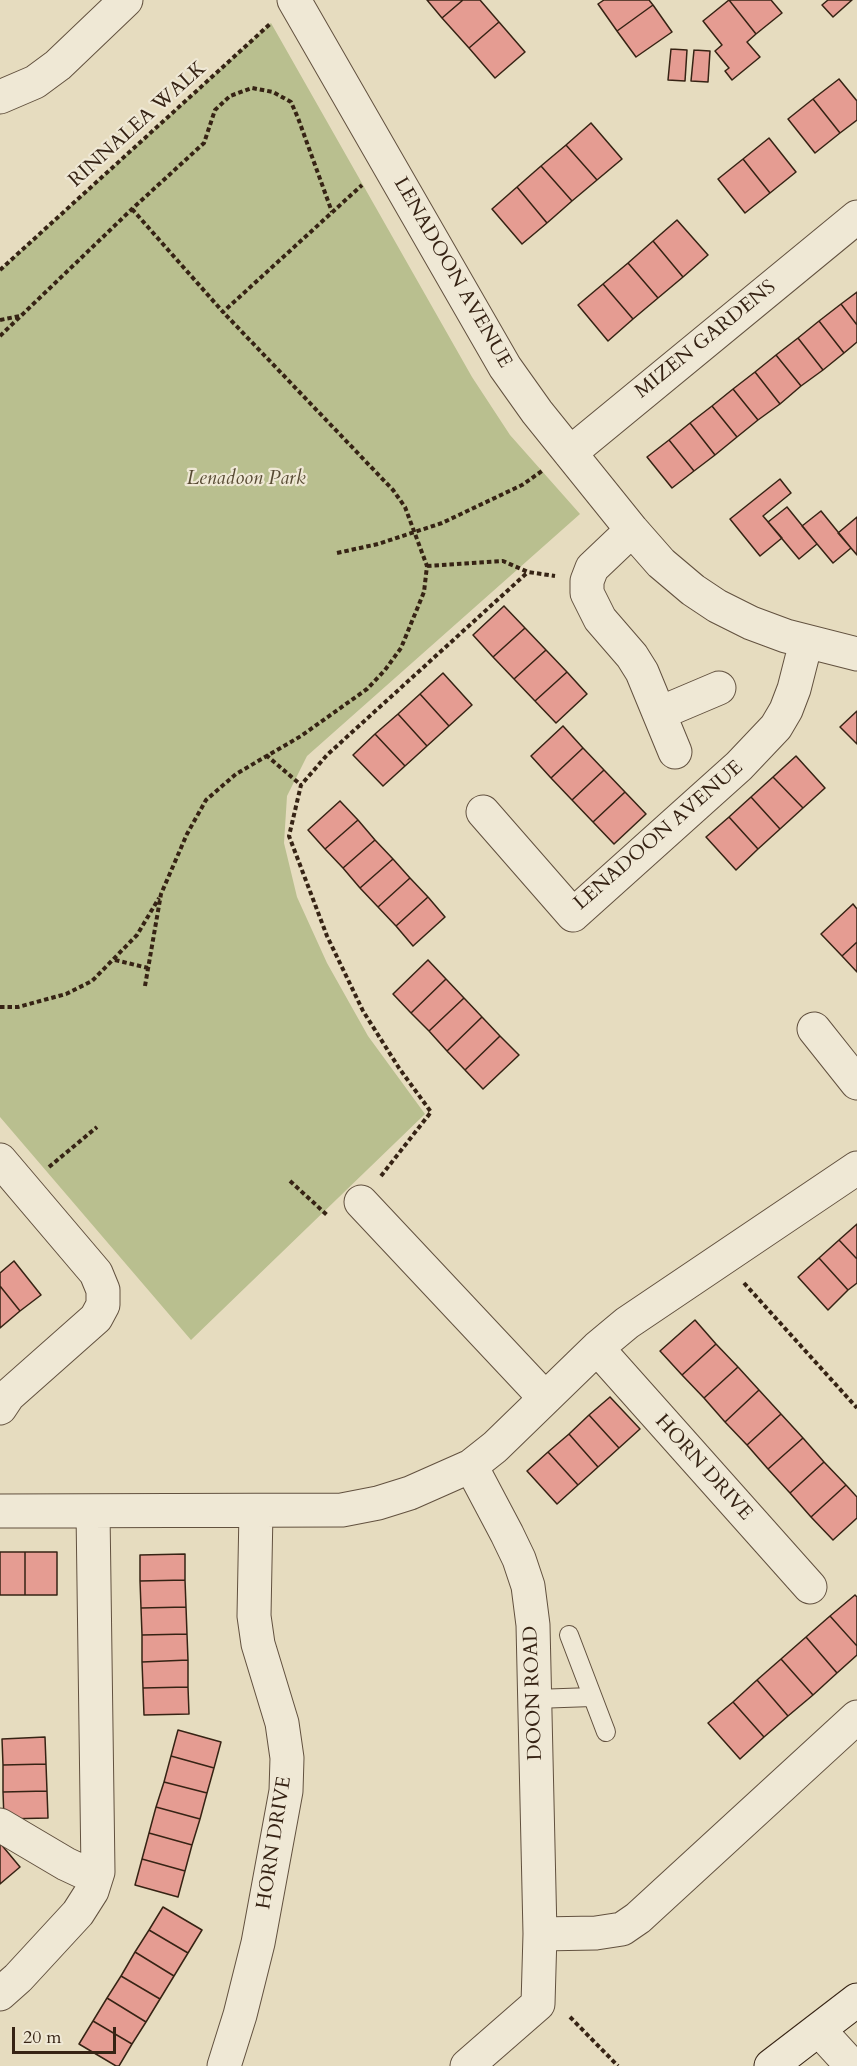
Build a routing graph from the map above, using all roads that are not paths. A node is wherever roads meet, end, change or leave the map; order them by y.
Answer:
1 (295, 1) edge
2 (115, 4) edge
3 (0, 97) edge
4 (852, 231) edge
5 (570, 453) junction
6 (632, 530) junction
7 (806, 642) junction
8 (857, 654) edge
9 (719, 688) dead end
10 (660, 713) junction
11 (675, 752) dead end
12 (483, 812) dead end
13 (814, 1029) dead end
14 (857, 1083) edge
15 (0, 1160) edge
16 (857, 1168) edge
17 (361, 1202) road end
18 (597, 1348) junction
19 (545, 1398) junction
20 (0, 1408) edge
21 (471, 1466) junction
22 (0, 1511) edge
23 (256, 1511) junction
24 (93, 1512) junction
25 (810, 1587) dead end
26 (569, 1635) dead end
27 (592, 1697) junction
28 (535, 1699) junction
29 (857, 1717) edge
30 (606, 1732) dead end
31 (0, 1826) edge
32 (96, 1878) junction
33 (540, 1934) junction
34 (0, 1994) edge
35 (857, 2000) edge
36 (819, 2030) junction
37 (224, 2066) edge
38 (467, 2066) edge
39 (771, 2066) edge
40 (852, 2066) edge

1 - 5 street, LENADOON AVENUE
2 - 3 street
4 - 5 street, MIZEN GARDENS
5 - 6 street, LENADOON AVENUE
6 - 7 street, LENADOON AVENUE
6 - 10 street
7 - 8 street, LENADOON AVENUE
7 - 12 street, LENADOON AVENUE
9 - 10 street
10 - 11 street
13 - 14 street
15 - 20 street
16 - 18 street
17 - 19 street
18 - 19 street
18 - 25 street, HORN DRIVE
19 - 21 street
21 - 23 street
21 - 28 street, DOON ROAD
22 - 24 street
23 - 24 street
23 - 37 street, HORN DRIVE
24 - 32 street
26 - 27 lane
27 - 28 lane
27 - 30 lane
28 - 33 street, DOON ROAD
29 - 33 street
31 - 32 street
32 - 34 street
33 - 38 street, DOON ROAD
35 - 36 street
36 - 39 street
36 - 40 street

